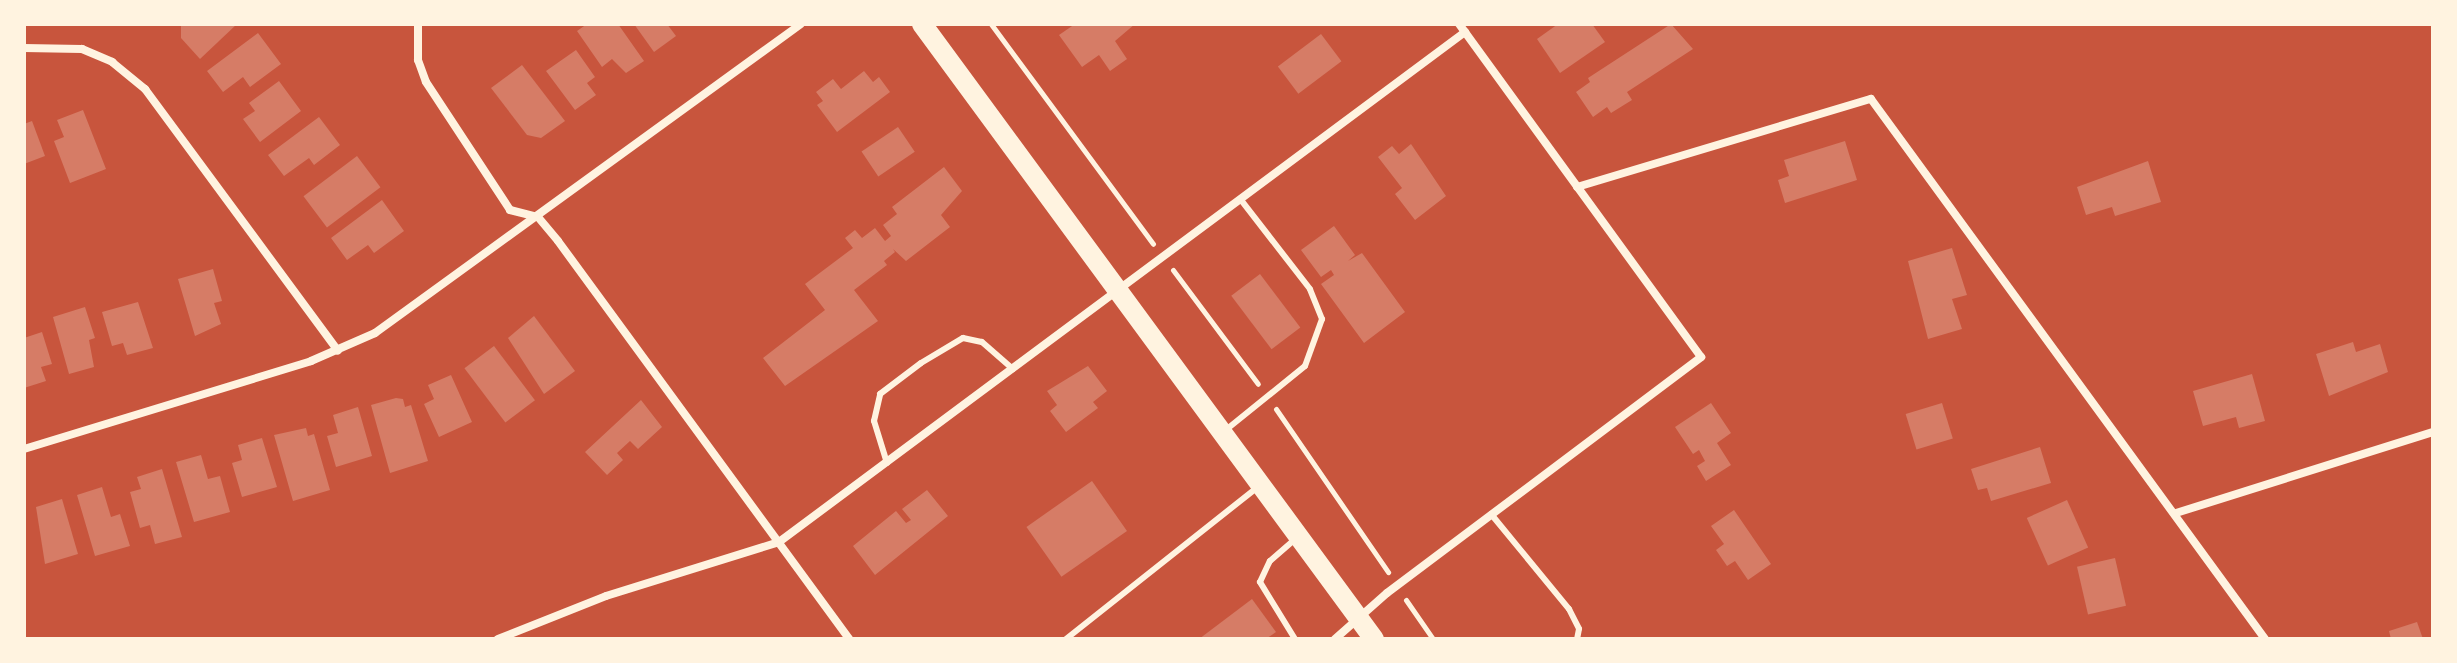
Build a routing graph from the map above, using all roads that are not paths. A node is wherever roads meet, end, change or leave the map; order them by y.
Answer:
1 (418, 24) edge
2 (801, 24) edge
3 (922, 24) edge
4 (1459, 24) edge
5 (1465, 32) junction
6 (24, 48) edge
7 (1577, 187) junction
8 (1241, 200) junction
9 (538, 217) junction
10 (1119, 291) junction
11 (338, 351) junction
12 (1013, 369) junction
13 (2433, 432) edge
14 (1223, 433) junction
15 (24, 449) edge
16 (887, 463) junction
17 (1261, 485) junction
18 (2176, 513) junction
19 (1491, 514) junction
20 (1298, 536) junction
21 (779, 542) junction
22 (1359, 618) junction
23 (498, 639) edge
24 (849, 639) edge
25 (1066, 639) edge
26 (1295, 639) edge
27 (1335, 639) edge
28 (1374, 639) edge
29 (1577, 639) edge
30 (2265, 639) edge

1 - 9 street
2 - 9 street
3 - 10 main road
4 - 5 street
5 - 7 street
5 - 8 street
6 - 11 street
7 - 18 street
7 - 19 street
8 - 10 street
8 - 14 lane
9 - 11 street
9 - 21 street
10 - 12 street
10 - 14 main road
11 - 15 street
12 - 16 street
12 - 16 lane
13 - 18 street
14 - 17 main road
16 - 21 street
17 - 20 main road
17 - 25 lane
18 - 30 street
19 - 22 street
19 - 29 lane
20 - 22 main road
20 - 26 lane
21 - 23 street
21 - 24 street
22 - 27 street
22 - 28 main road

